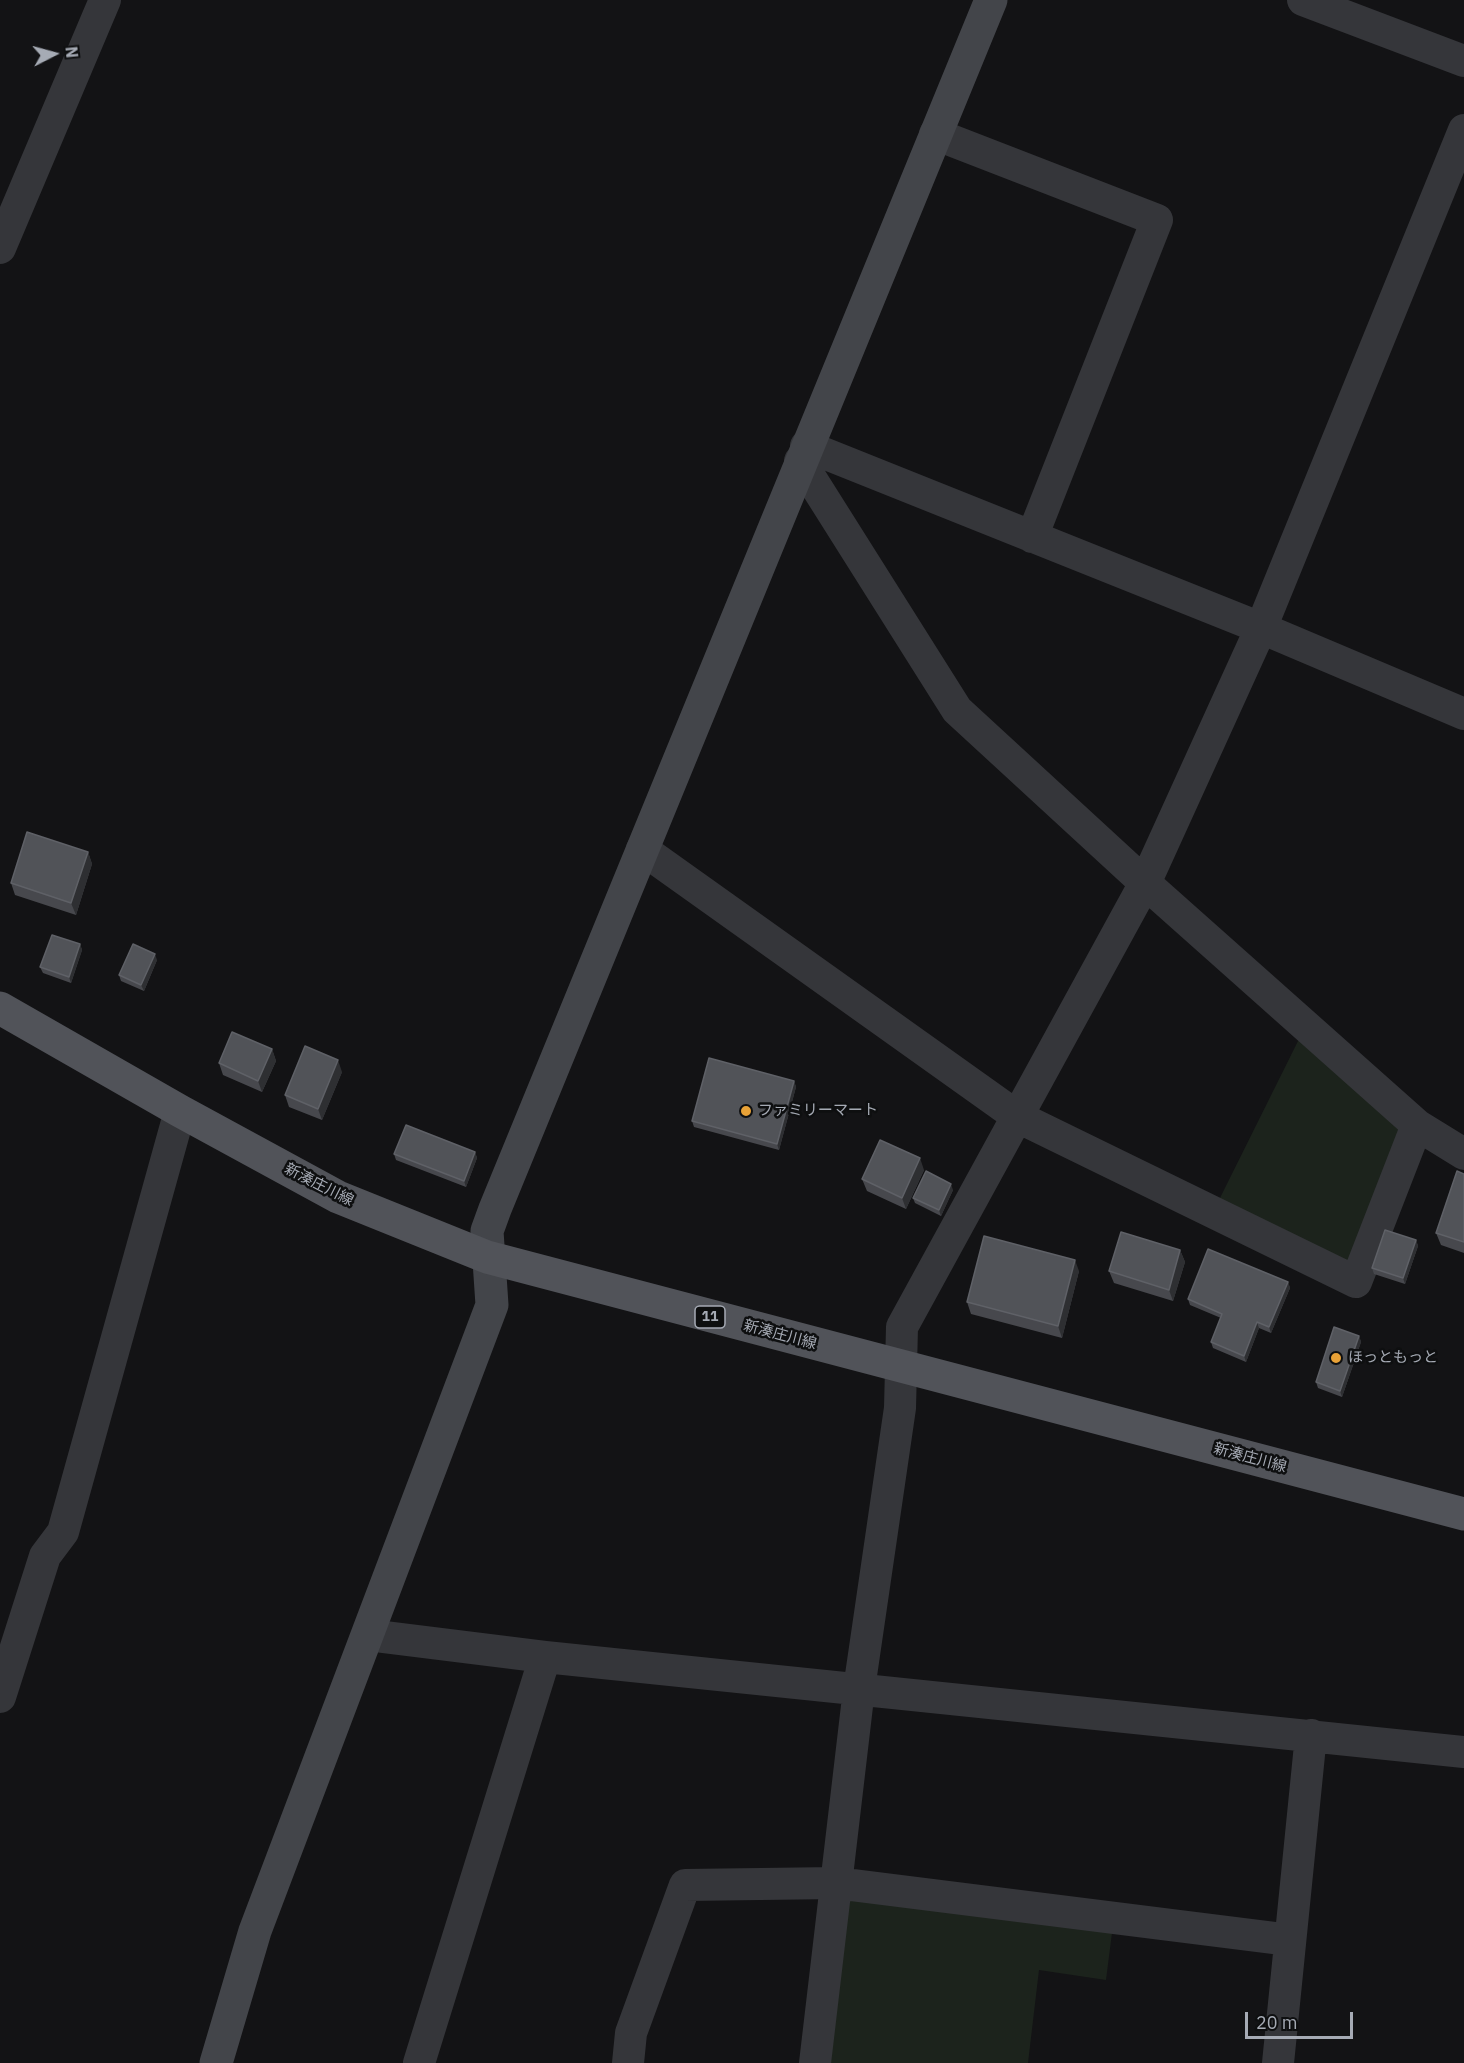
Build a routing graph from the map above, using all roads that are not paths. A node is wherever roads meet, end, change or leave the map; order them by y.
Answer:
1 (105, 0) edge
2 (991, 0) edge
3 (1303, 0) edge
4 (1464, 61) edge
5 (1464, 130) edge
6 (935, 134) junction
7 (0, 248) edge
8 (803, 454) junction
9 (1032, 537) junction
10 (1261, 628) junction
11 (1464, 714) edge
12 (642, 849) junction
13 (1145, 883) junction
14 (0, 1008) edge
15 (180, 1111) junction
16 (1018, 1117) junction
17 (1417, 1125) junction
18 (1464, 1154) edge
19 (487, 1257) junction
20 (900, 1366) junction
21 (1464, 1514) edge
22 (368, 1635) junction
23 (545, 1657) junction
24 (1, 1689) edge
25 (859, 1689) junction
26 (1311, 1735) junction
27 (1464, 1752) edge
28 (836, 1883) junction
29 (1290, 1940) junction
30 (216, 2063) edge
31 (419, 2063) edge
32 (628, 2063) edge
33 (815, 2063) edge
34 (1278, 2063) edge

1 - 7 street
2 - 6 street
3 - 4 street
5 - 10 street
6 - 8 street
6 - 9 street
8 - 9 street
8 - 12 street
8 - 13 street
9 - 10 street
10 - 11 street
10 - 13 street
12 - 16 street
12 - 19 street
13 - 16 street
13 - 17 street
14 - 15 main road, 新湊庄川線 / 11
15 - 19 main road, 新湊庄川線 / 11
15 - 24 street
16 - 17 street
16 - 20 street
17 - 18 street
19 - 20 main road, 新湊庄川線 / 11
19 - 22 street
20 - 21 main road, 新湊庄川線 / 11
20 - 25 street
22 - 23 street
22 - 30 street
23 - 25 street
23 - 31 street
25 - 26 street
25 - 28 street
26 - 27 street
26 - 29 street
28 - 29 street
28 - 32 street
28 - 33 street
29 - 34 street

